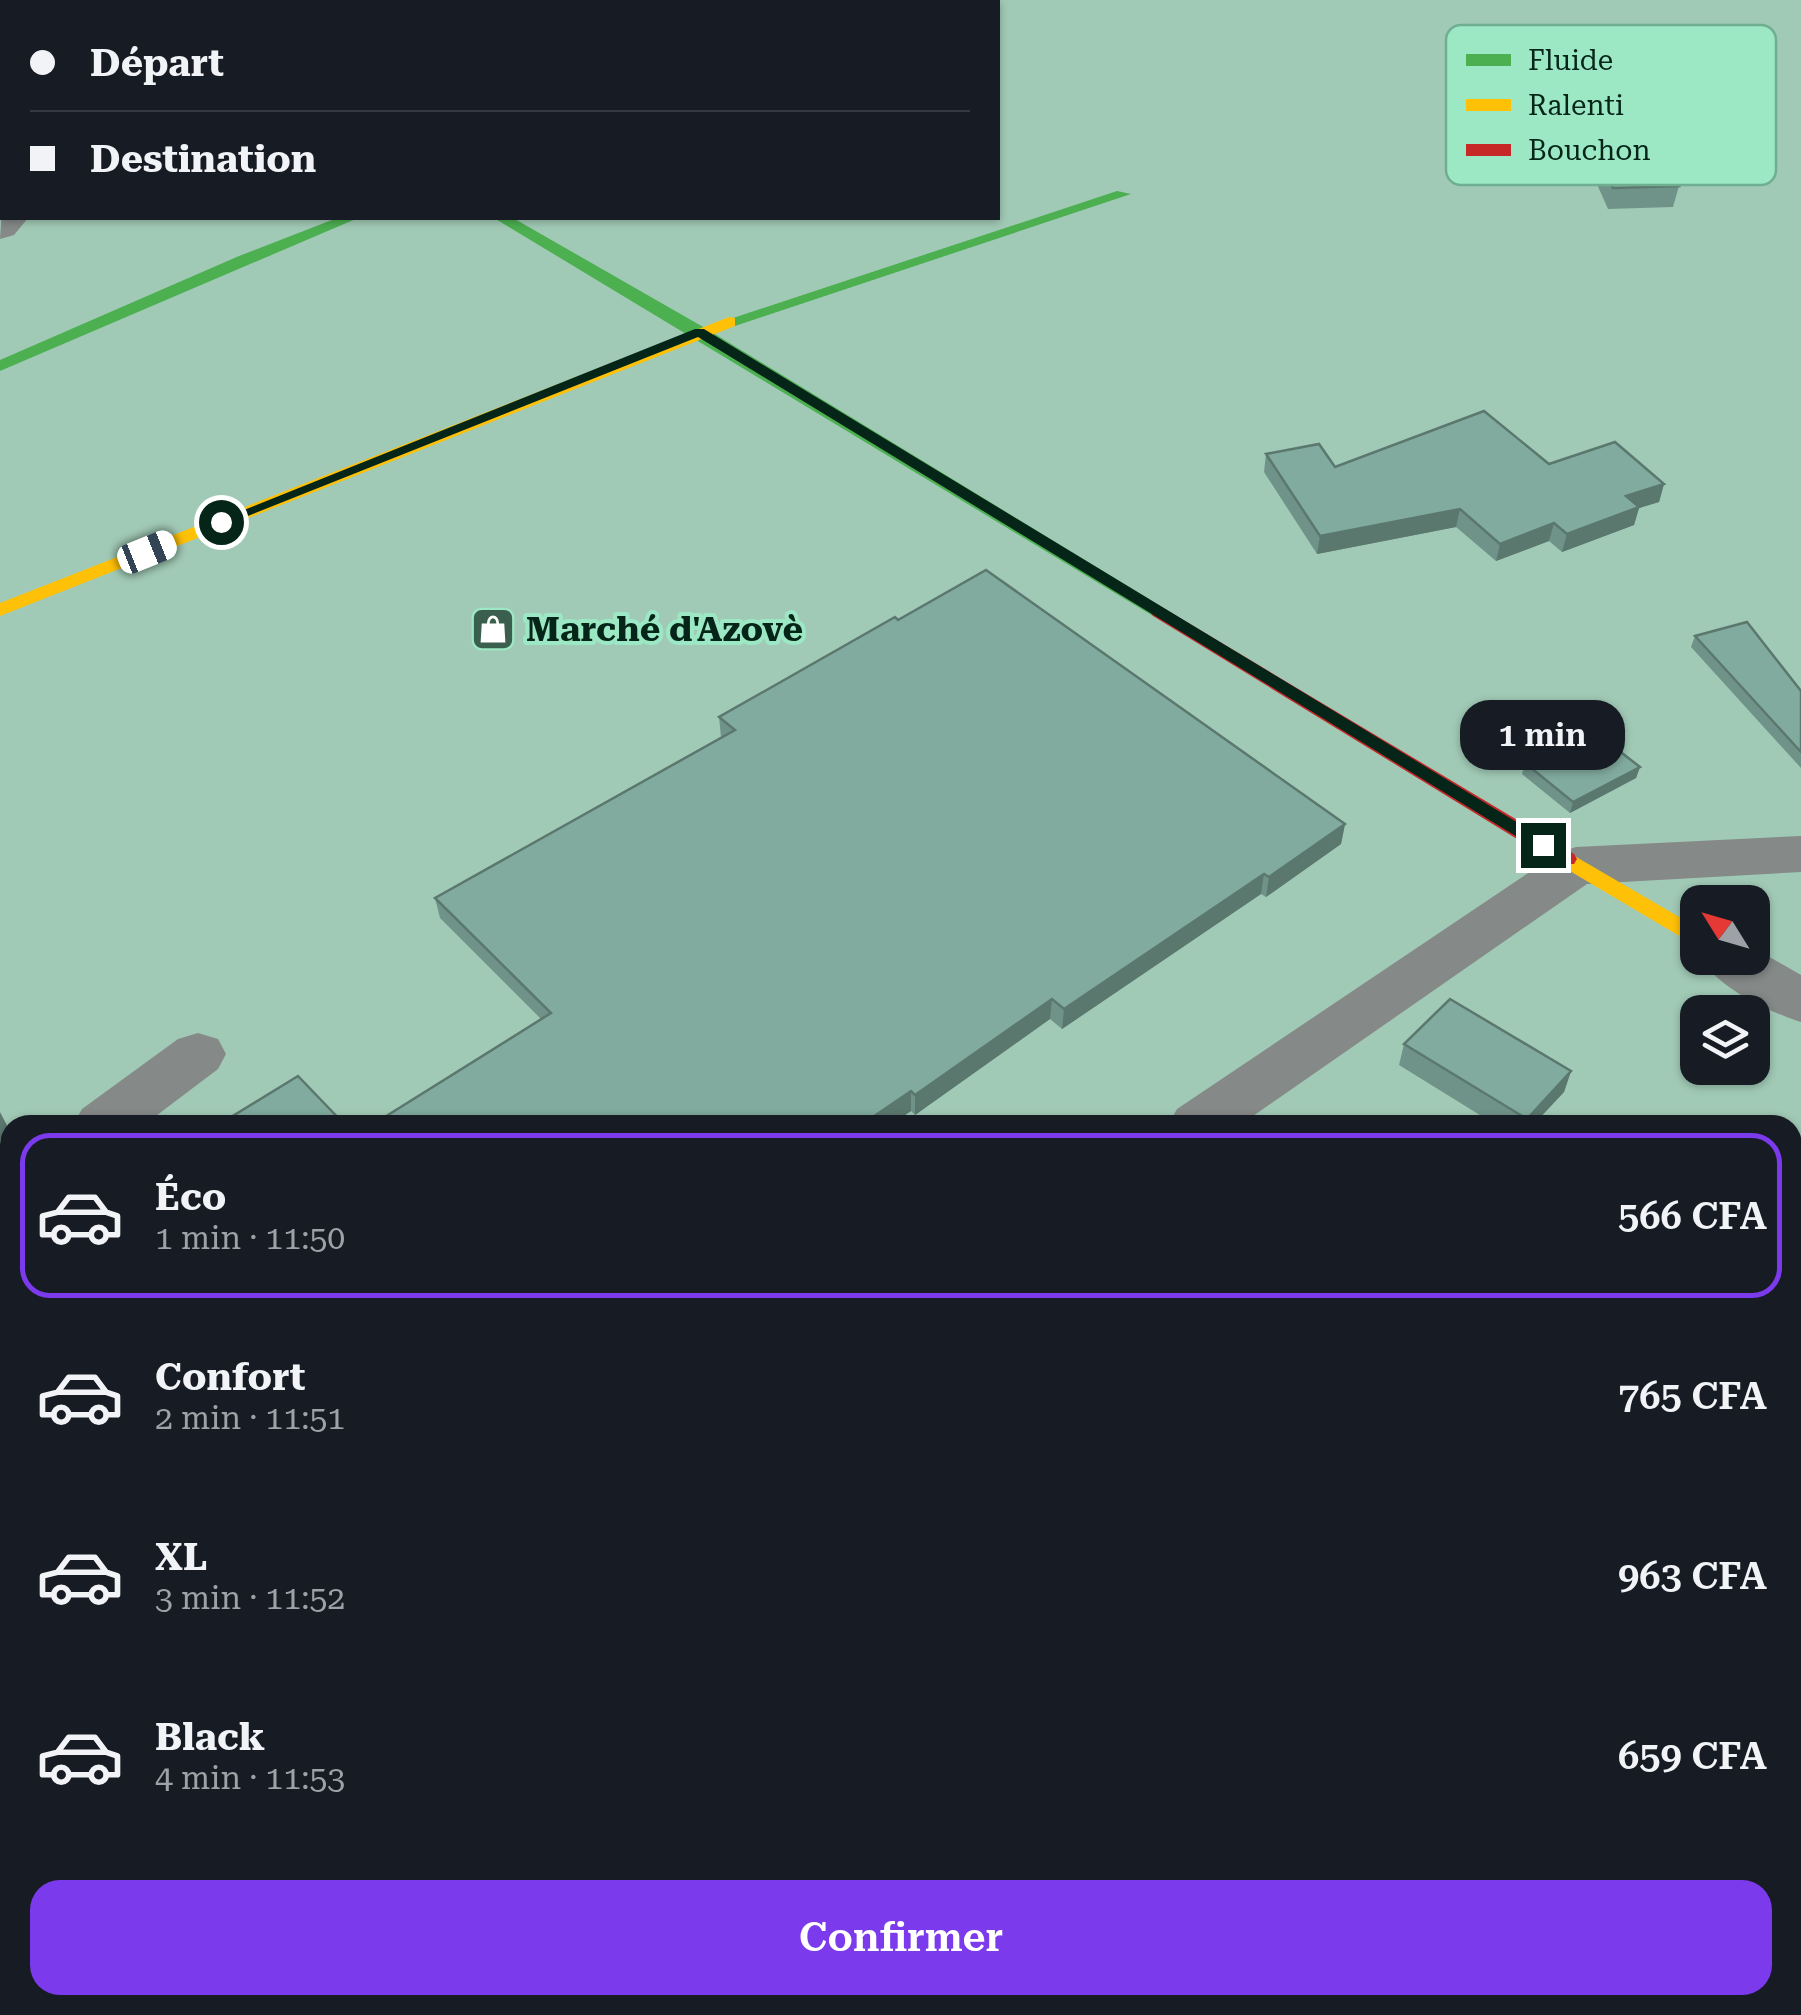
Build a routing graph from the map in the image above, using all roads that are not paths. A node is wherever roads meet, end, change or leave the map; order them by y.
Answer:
1 (1123, 194) dead end
2 (345, 220) edge
3 (505, 220) edge
4 (699, 332) junction
5 (0, 366) edge
6 (0, 610) edge
7 (1801, 854) edge
8 (1576, 866) junction
9 (1680, 928) edge
10 (1757, 975) edge
11 (1801, 1001) edge
12 (198, 1054) dead end
13 (116, 1115) edge
14 (1218, 1115) edge

1 - 4 street
2 - 5 street
3 - 4 street
4 - 6 street
4 - 8 street
7 - 8 street
8 - 9 street
8 - 14 street
10 - 11 street
12 - 13 street

